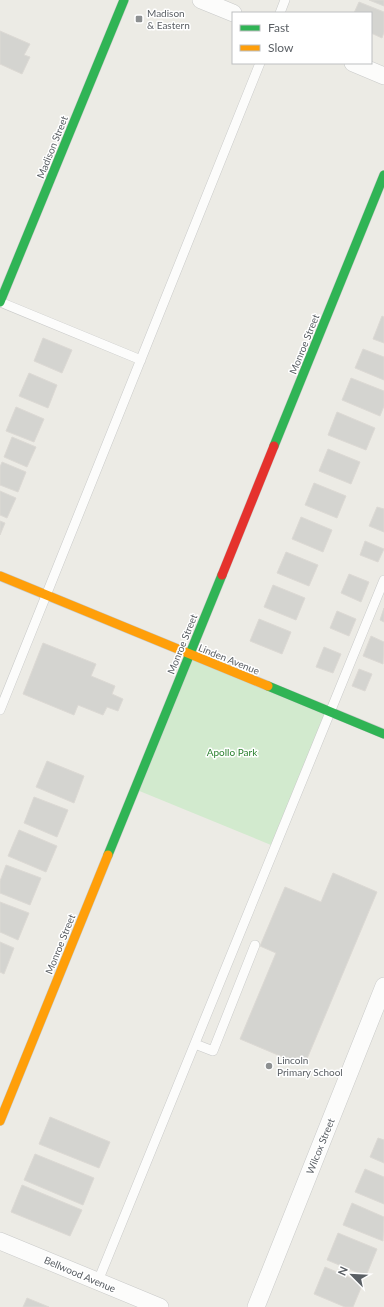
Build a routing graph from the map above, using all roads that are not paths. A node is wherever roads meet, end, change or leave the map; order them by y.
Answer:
1 (124, 0) edge
2 (201, 0) edge
3 (285, 0) edge
4 (280, 12) edge
5 (232, 13) edge
6 (260, 64) edge
7 (355, 64) edge
8 (384, 76) edge
9 (384, 175) edge
10 (0, 302) edge
11 (141, 360) junction
12 (0, 576) edge
13 (384, 580) edge
14 (46, 595) junction
15 (189, 654) junction
16 (0, 710) edge
17 (330, 712) junction
18 (384, 734) edge
19 (255, 945) dead end
20 (384, 986) edge
21 (195, 1044) junction
22 (0, 1121) edge
23 (0, 1241) edge
24 (98, 1282) junction
25 (160, 1307) edge
26 (256, 1307) edge

1 - 10 street, Madison Street
2 - 5 street
3 - 4 lane
6 - 11 lane
7 - 8 street
9 - 15 street, Monroe Street
10 - 11 lane
11 - 14 lane
12 - 14 street, Linden Avenue
13 - 17 lane
14 - 15 street, Linden Avenue
14 - 16 lane
15 - 17 street, Linden Avenue
15 - 22 street, Monroe Street
17 - 18 street, Linden Avenue
17 - 21 lane
19 - 21 lane
20 - 26 street, Wilcox Street
21 - 24 lane
23 - 24 street, Bellwood Avenue
24 - 25 street, Bellwood Avenue

